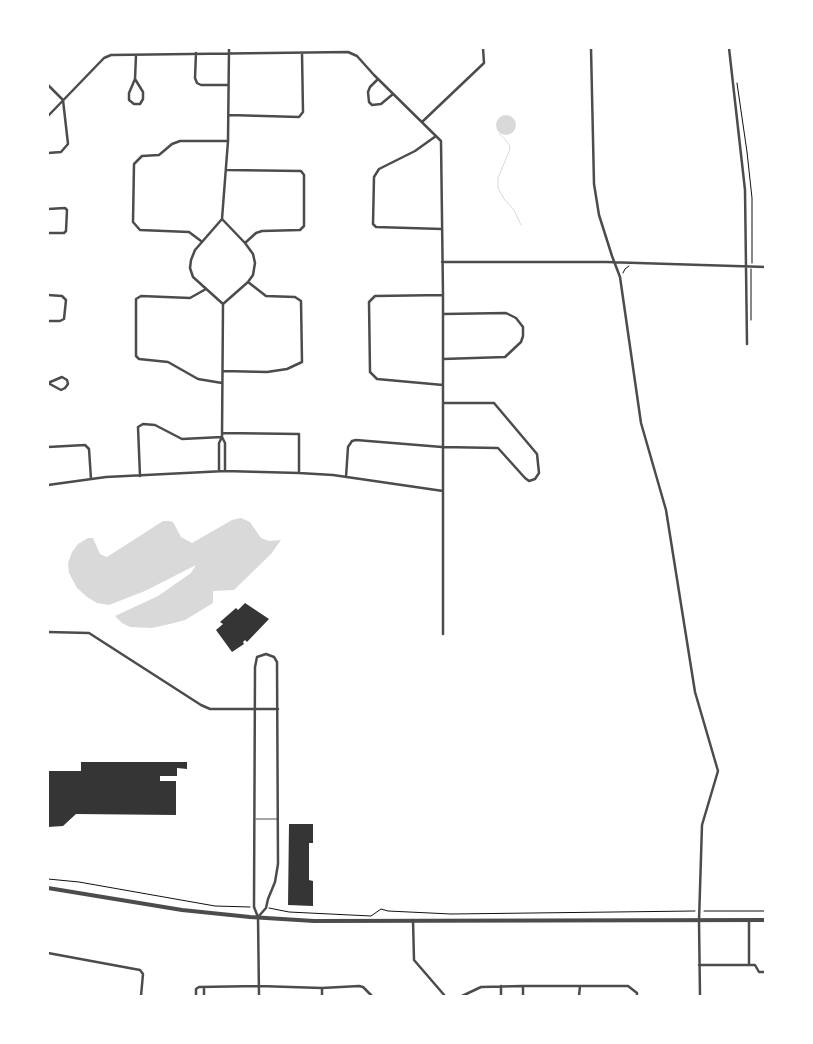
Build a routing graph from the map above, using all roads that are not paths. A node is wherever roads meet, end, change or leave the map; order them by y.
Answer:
1 (229, 48) edge
2 (483, 48) edge
3 (590, 48) edge
4 (729, 48) edge
5 (302, 52) junction
6 (196, 53) junction
7 (136, 54) junction
8 (229, 54) junction
9 (135, 79) junction
10 (378, 79) junction
11 (48, 85) edge
12 (228, 86) junction
13 (393, 94) junction
14 (62, 100) junction
15 (229, 115) junction
16 (48, 116) edge
17 (422, 122) junction
18 (436, 136) junction
19 (228, 142) junction
20 (48, 152) edge
21 (227, 170) junction
22 (48, 208) edge
23 (222, 219) junction
24 (442, 229) junction
25 (48, 233) edge
26 (201, 241) junction
27 (245, 242) junction
28 (442, 262) junction
29 (615, 262) junction
30 (747, 267) junction
31 (766, 267) edge
32 (248, 282) junction
33 (206, 289) junction
34 (48, 295) edge
35 (443, 296) junction
36 (223, 304) junction
37 (443, 314) junction
38 (48, 321) edge
39 (747, 344) dead end
40 (443, 359) junction
41 (222, 371) junction
42 (222, 383) junction
43 (48, 384) edge
44 (443, 384) junction
45 (442, 403) junction
46 (222, 435) junction
47 (48, 447) edge
48 (442, 448) junction
49 (219, 471) junction
50 (225, 471) junction
51 (299, 473) junction
52 (140, 476) junction
53 (346, 477) junction
54 (91, 479) junction
55 (48, 485) edge
56 (443, 491) junction
57 (48, 632) edge
58 (443, 634) dead end
59 (255, 709) junction
60 (278, 709) junction
61 (255, 818) junction
62 (278, 818) junction
63 (48, 888) edge
64 (258, 918) junction
65 (413, 920) junction
66 (699, 920) junction
67 (749, 920) junction
68 (766, 920) edge
69 (48, 953) edge
70 (750, 965) junction
71 (699, 966) junction
72 (766, 972) edge
73 (259, 986) junction
74 (501, 986) junction
75 (523, 986) junction
76 (580, 986) junction
77 (204, 987) junction
78 (322, 988) junction
79 (141, 996) edge
80 (196, 996) edge
81 (204, 996) edge
82 (259, 996) edge
83 (322, 996) edge
84 (372, 996) edge
85 (445, 996) edge
86 (462, 996) edge
87 (501, 996) edge
88 (523, 996) edge
89 (580, 996) edge
90 (637, 996) edge
91 (700, 996) edge

1 - 8 street
2 - 17 street
3 - 29 street
4 - 30 street
5 - 8 street
5 - 10 street
5 - 15 street
6 - 7 street
6 - 8 street
6 - 12 street
7 - 9 street
7 - 14 street
8 - 12 street
9 - 9 street
10 - 13 street
10 - 13 street
11 - 14 street
12 - 15 street
13 - 17 street
14 - 16 street
14 - 20 street
15 - 19 street
17 - 18 street
18 - 24 street
18 - 24 street
19 - 21 street
19 - 26 street
21 - 23 street
21 - 27 street
22 - 25 street
23 - 26 street
23 - 27 street
24 - 28 street
26 - 33 street
27 - 32 street
28 - 29 street
28 - 35 street
29 - 30 street
29 - 66 street
30 - 31 street
30 - 39 street
32 - 36 street
32 - 41 street
33 - 36 street
33 - 42 street
34 - 38 street
35 - 37 street
35 - 44 street
36 - 41 street
37 - 40 street
37 - 40 street
40 - 44 street
41 - 42 street
42 - 46 street
43 - 43 street
44 - 45 street
45 - 48 street
45 - 48 street
46 - 49 street
46 - 50 street
46 - 51 street
46 - 52 street
47 - 54 street
48 - 53 street
48 - 56 street
49 - 50 street
49 - 52 street
50 - 51 street
51 - 53 street
52 - 54 street
53 - 56 street
54 - 55 street
56 - 58 street
57 - 59 street
59 - 60 street
59 - 60 street
59 - 61 street
60 - 62 street
61 - 62 lane
61 - 64 street
62 - 64 street
63 - 64 street
64 - 65 street
64 - 73 street
65 - 66 street
65 - 85 street
66 - 67 street
66 - 71 street
67 - 68 street
67 - 70 street
69 - 79 street
70 - 71 street
70 - 72 street
71 - 91 street
73 - 77 street
73 - 78 street
73 - 82 street
74 - 75 street
74 - 86 street
74 - 87 street
75 - 76 street
75 - 88 street
76 - 89 street
76 - 90 street
77 - 80 street
77 - 81 street
78 - 83 street
78 - 84 street

